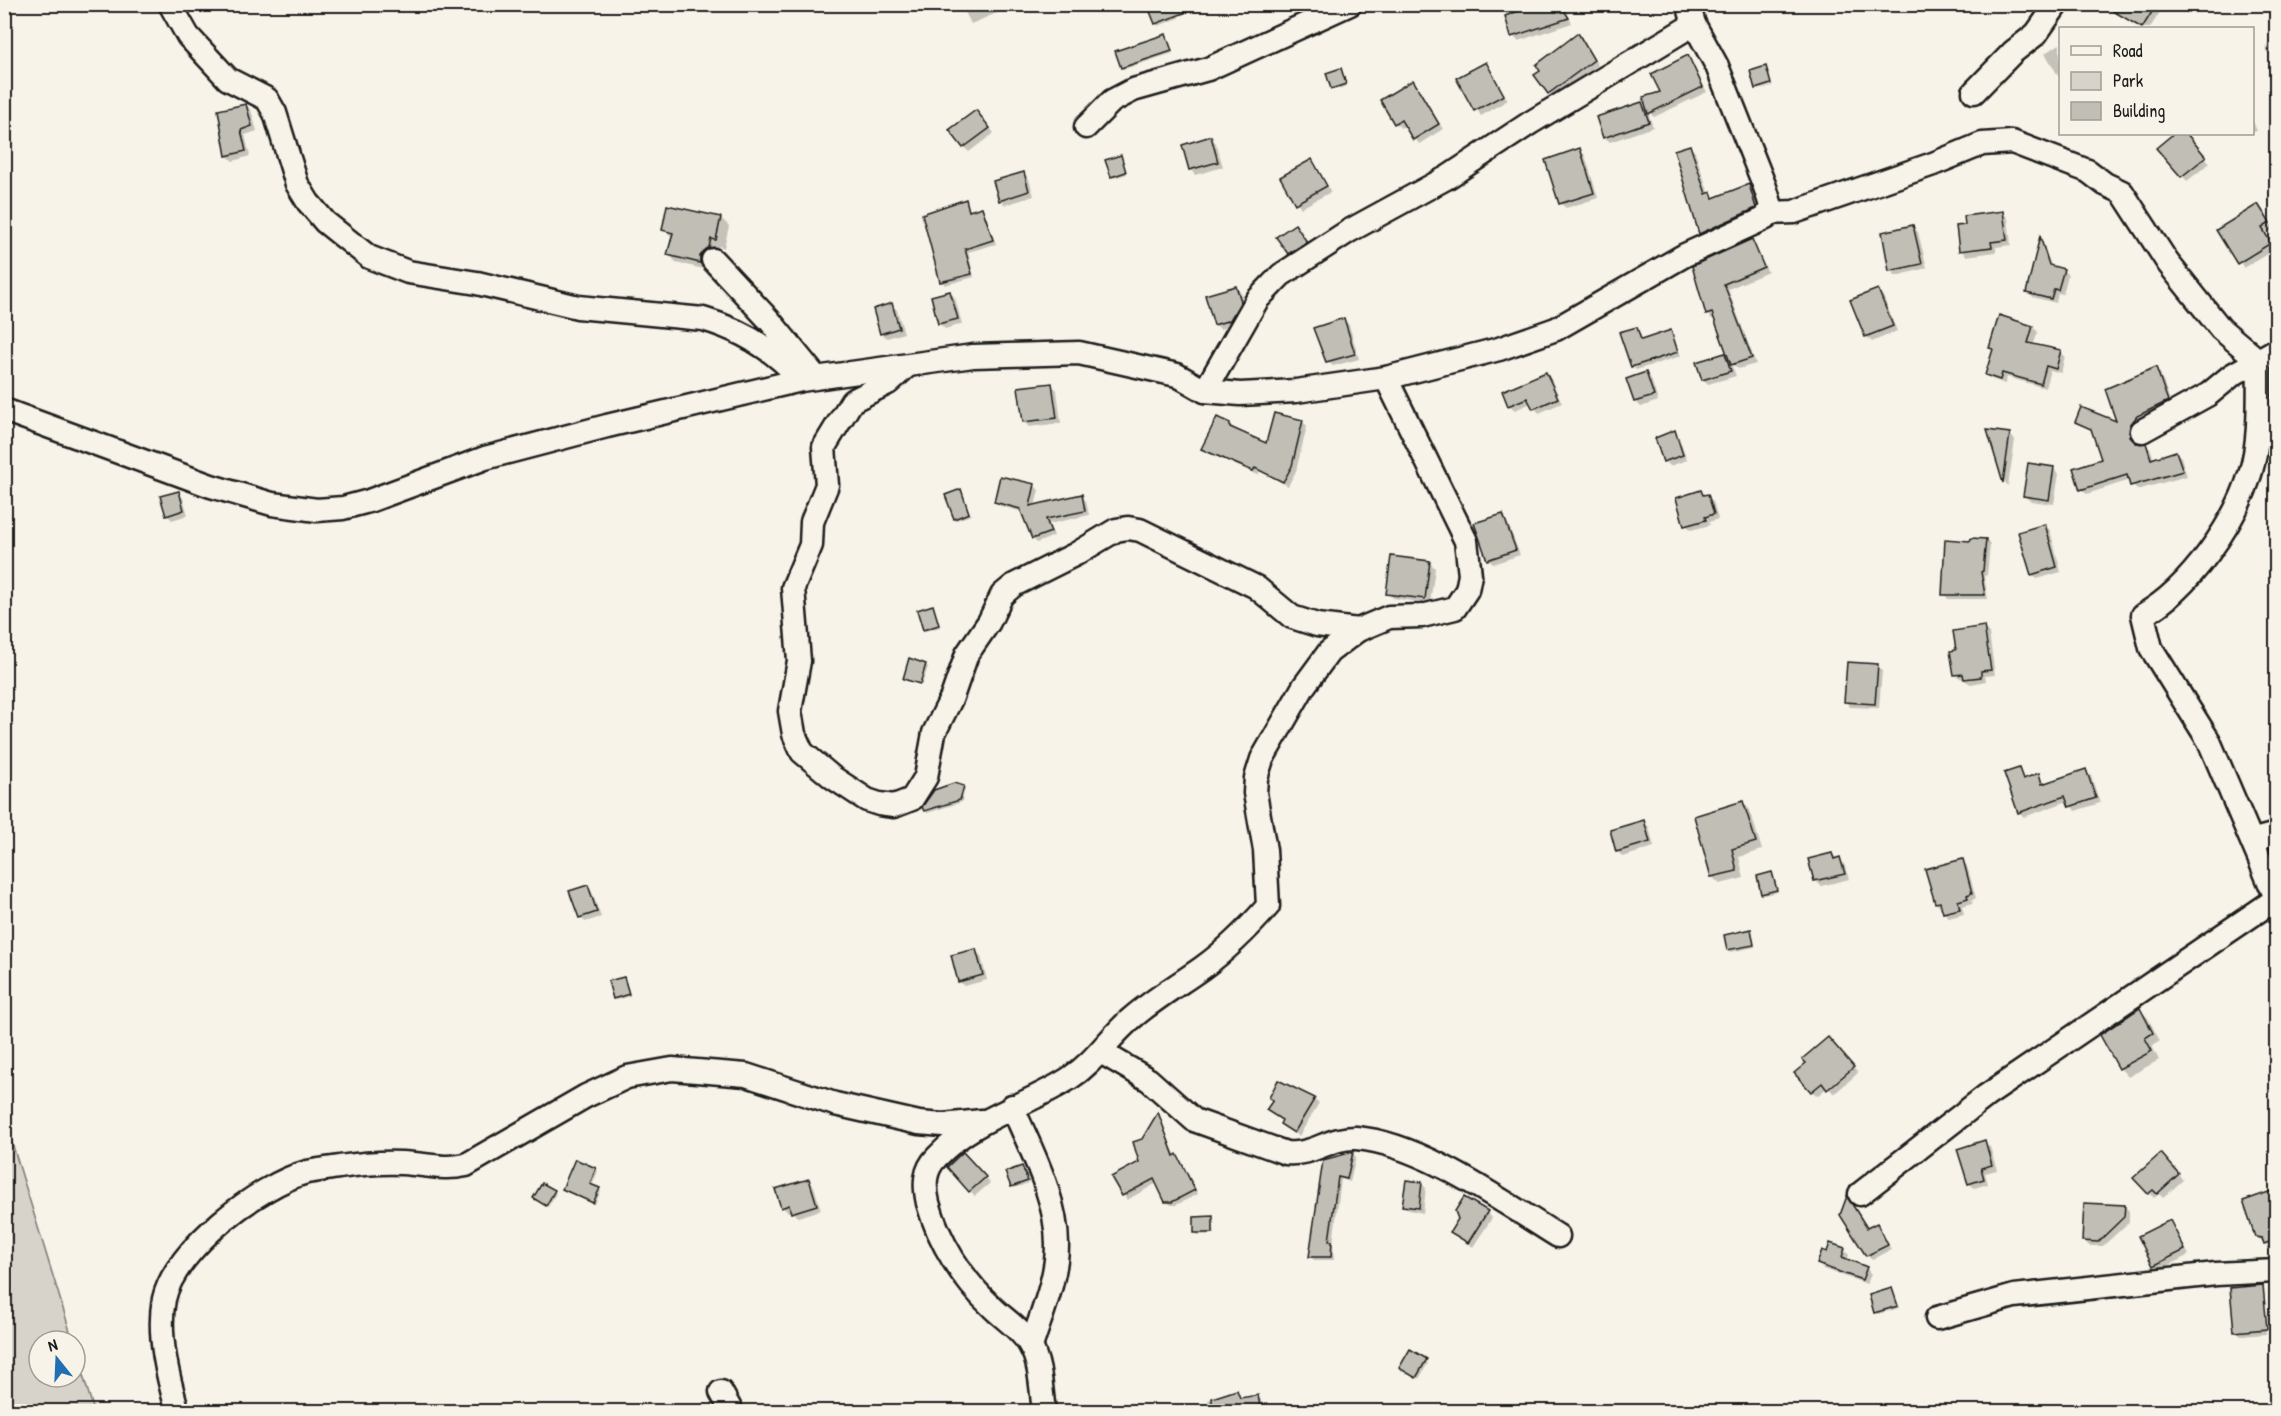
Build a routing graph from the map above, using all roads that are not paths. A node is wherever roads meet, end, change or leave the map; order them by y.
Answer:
1 (170, 4) edge
2 (1350, 4) edge
3 (2057, 4) edge
4 (1691, 14) edge
5 (1974, 92) dead end
6 (1086, 127) dead end
7 (1769, 213) junction
8 (713, 260) dead end
9 (2268, 355) edge
10 (907, 366) junction
11 (1386, 378) junction
12 (808, 379) junction
13 (1205, 391) junction
14 (4, 410) edge
15 (2142, 431) dead end
16 (1358, 630) junction
17 (2277, 834) edge
18 (2254, 840) junction
19 (2277, 899) edge
20 (1101, 1052) junction
21 (1012, 1106) junction
22 (987, 1120) junction
23 (1860, 1194) dead end
24 (1557, 1236) dead end
25 (2277, 1271) edge
26 (1937, 1318) dead end
27 (1031, 1347) junction
28 (721, 1392) dead end
29 (178, 1412) edge
30 (732, 1412) edge
31 (1044, 1412) edge

1 - 12 street
2 - 6 street
3 - 5 street
4 - 7 street
4 - 13 street
7 - 9 street
7 - 11 street
8 - 12 street
9 - 15 street
9 - 18 street
10 - 12 street
10 - 13 street
10 - 16 street
11 - 13 street
11 - 16 street
12 - 14 street
16 - 20 street
17 - 18 street
18 - 19 street
19 - 23 street
20 - 21 street
20 - 24 street
21 - 22 street
21 - 27 street
22 - 27 street
22 - 29 street
25 - 26 street
27 - 31 street
28 - 30 street

